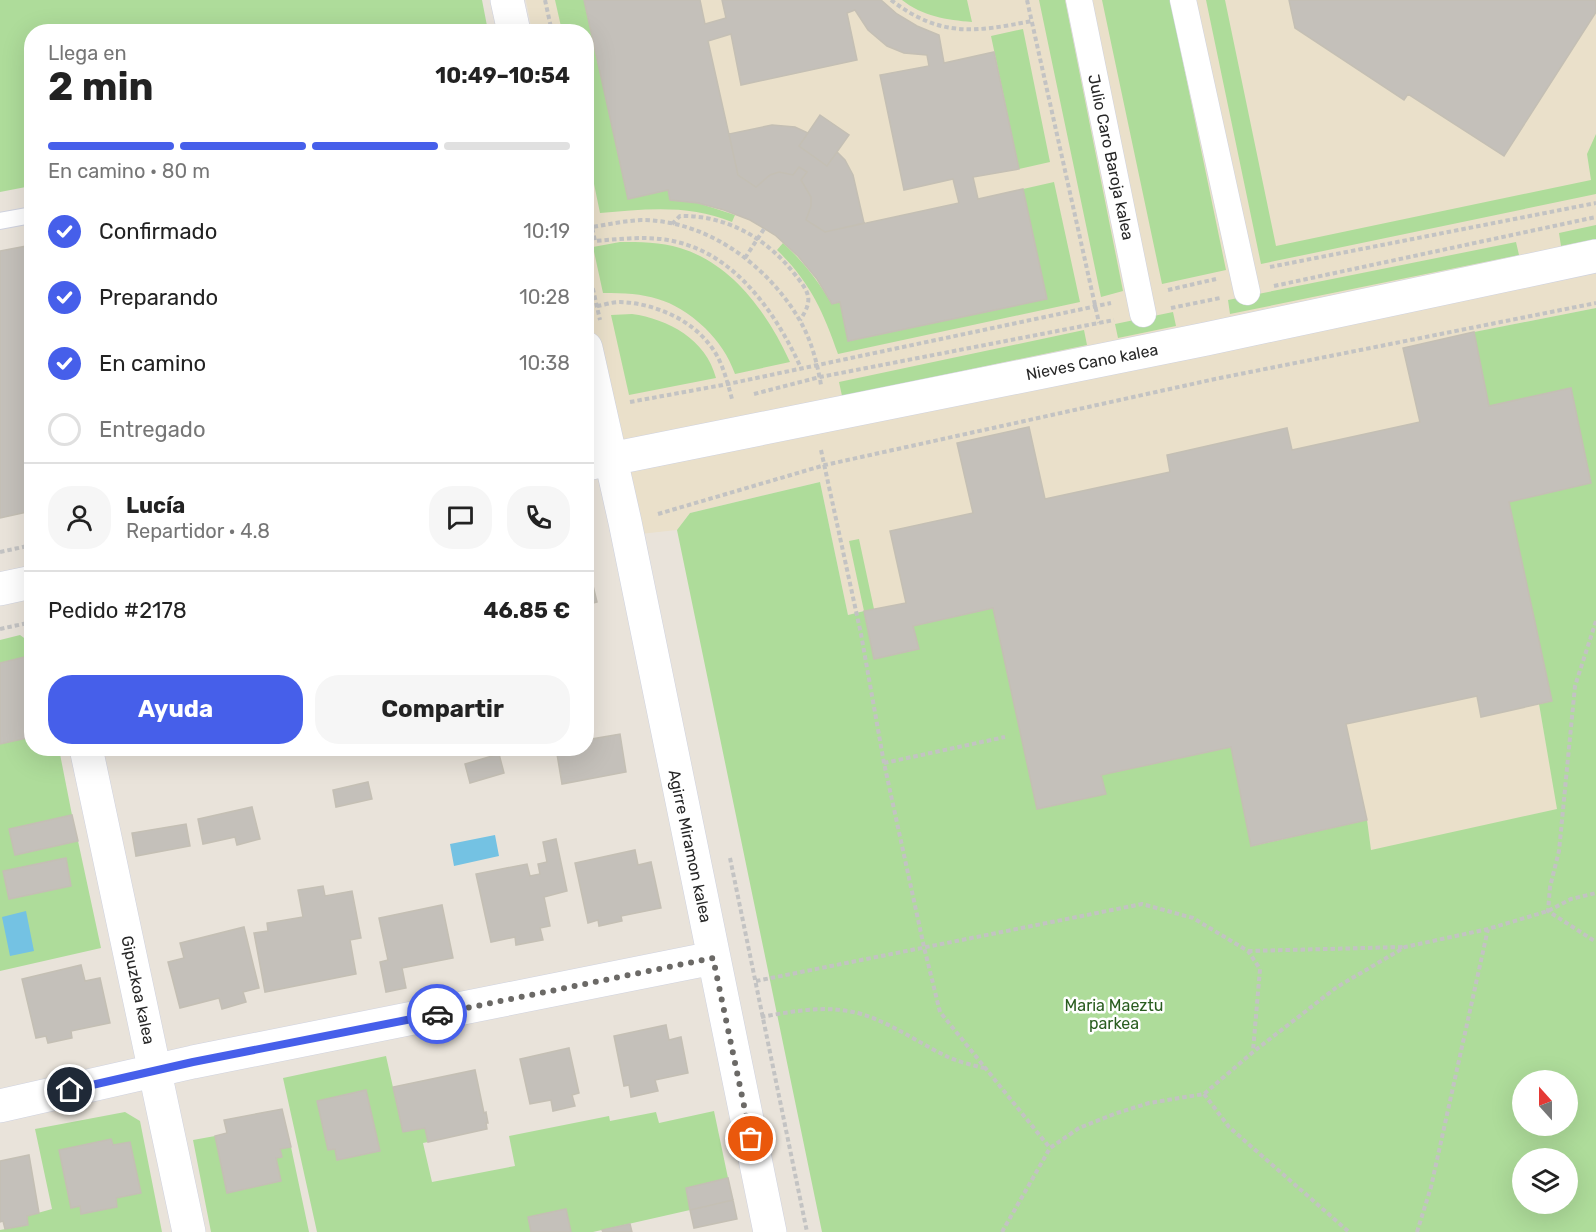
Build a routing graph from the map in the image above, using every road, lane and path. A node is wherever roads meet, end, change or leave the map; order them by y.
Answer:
1 (507, 0) edge
2 (546, 0) edge
3 (891, 0) edge
4 (1027, 0) edge
5 (1079, 0) edge
6 (1183, 0) edge
7 (1032, 21) junction
8 (512, 24) edge
9 (550, 24) edge
10 (1596, 202) edge
11 (24, 216) edge
12 (1596, 217) edge
13 (0, 221) edge
14 (672, 224) junction
15 (594, 227) edge
16 (764, 229) dead end
17 (594, 236) edge
18 (758, 238) junction
19 (1596, 256) edge
20 (745, 258) junction
21 (1245, 282) junction
22 (594, 293) edge
23 (1596, 303) edge
24 (1141, 305) junction
25 (1095, 306) junction
26 (800, 320) junction
27 (1099, 323) junction
28 (817, 365) junction
29 (801, 368) junction
30 (820, 377) junction
31 (594, 383) edge
32 (728, 384) junction
33 (732, 399) junction
34 (721, 402) dead end
35 (827, 415) junction
36 (604, 426) junction
37 (820, 446) dead end
38 (598, 462) edge
39 (825, 465) junction
40 (625, 522) junction
41 (24, 547) edge
42 (0, 552) edge
43 (24, 584) edge
44 (0, 589) edge
45 (1596, 621) edge
46 (24, 624) edge
47 (0, 629) edge
48 (1596, 636) edge
49 (1590, 638) junction
50 (1005, 737) dead end
51 (88, 756) edge
52 (884, 763) junction
53 (1596, 893) edge
54 (1548, 911) junction
55 (1488, 929) junction
56 (1596, 942) edge
57 (924, 947) junction
58 (1405, 947) junction
59 (1248, 951) junction
60 (713, 958) junction
61 (763, 1016) junction
62 (1253, 1052) junction
63 (984, 1068) junction
64 (155, 1071) junction
65 (1204, 1094) junction
66 (0, 1106) edge
67 (1050, 1148) junction
68 (189, 1232) edge
69 (770, 1232) edge
70 (807, 1232) edge
71 (1002, 1232) edge
72 (1349, 1232) edge
73 (1417, 1232) edge

1 - 8 street
2 - 9 path
3 - 7 path
4 - 7 path
5 - 24 street, Julio Caro Baroja kalea
6 - 21 street
7 - 25 path
10 - 21 path
11 - 13 lane
12 - 21 path
14 - 15 path
14 - 18 path
14 - 20 path
16 - 18 path
17 - 29 path
18 - 20 path
18 - 26 path
19 - 35 street, Nieves Cano kalea
20 - 26 path
21 - 24 path
21 - 24 path
22 - 32 path
23 - 39 path
24 - 25 path
24 - 27 path
25 - 27 path
25 - 28 path
26 - 28 path
27 - 30 path
28 - 29 path
28 - 30 path
29 - 32 path
30 - 33 path
30 - 35 path
31 - 36 street, Agirre Miramon kalea
32 - 33 path
32 - 36 path
33 - 34 path
35 - 38 street, Nieves Cano kalea
36 - 38 street, Agirre Miramon kalea
37 - 39 path
38 - 40 street, Agirre Miramon kalea
39 - 40 path
39 - 52 path
40 - 60 street, Agirre Miramon kalea
41 - 42 path
43 - 44 street
45 - 49 path
46 - 47 path
48 - 49 path
49 - 54 path
50 - 52 path
51 - 64 street, Gipuzkoa kalea
52 - 57 path
53 - 54 path
54 - 55 path
54 - 56 path
55 - 58 path
55 - 73 path
57 - 59 path
57 - 61 path
57 - 63 path
58 - 59 path
58 - 62 path
59 - 62 path
60 - 64 street
60 - 69 street, Agirre Miramon kalea
61 - 63 path
61 - 70 path
62 - 65 path
63 - 67 path
64 - 66 street
64 - 68 street, Gipuzkoa kalea
65 - 67 path
65 - 72 path
67 - 71 path

